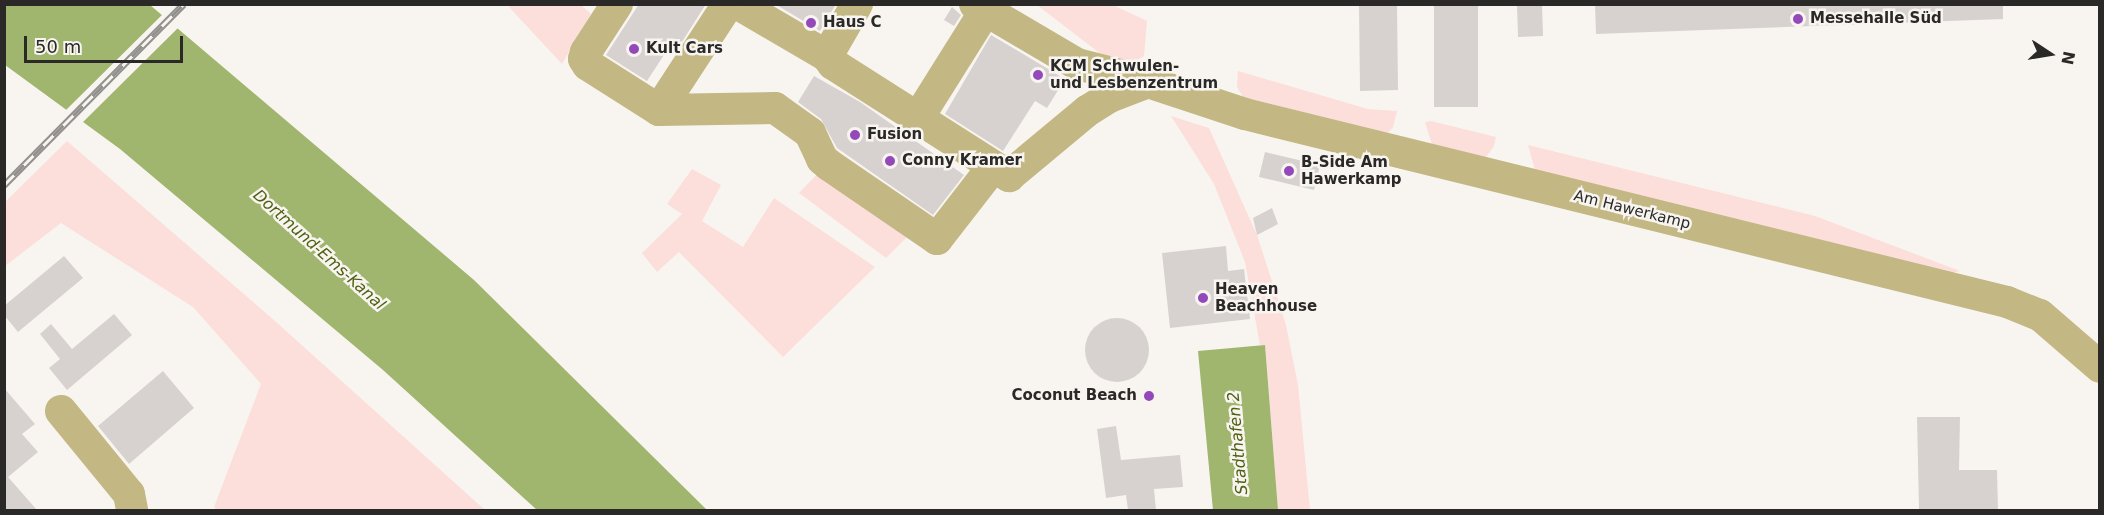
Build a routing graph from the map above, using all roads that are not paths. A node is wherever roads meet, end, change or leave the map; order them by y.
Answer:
1 (617, 4) edge
2 (728, 4) edge
3 (738, 4) edge
4 (856, 4) edge
5 (980, 8) edge
6 (827, 56) junction
7 (1148, 82) junction
8 (659, 110) junction
9 (918, 118) junction
10 (992, 168) junction
11 (2100, 367) edge
12 (61, 411) dead end
13 (132, 510) edge

1 - 8 street
2 - 8 street
3 - 6 street
4 - 6 street
5 - 7 street, Am Hawerkamp
5 - 9 street, Am Hawerkamp
6 - 9 street
7 - 10 street
7 - 11 street, Am Hawerkamp
8 - 10 street
9 - 10 street
12 - 13 street

